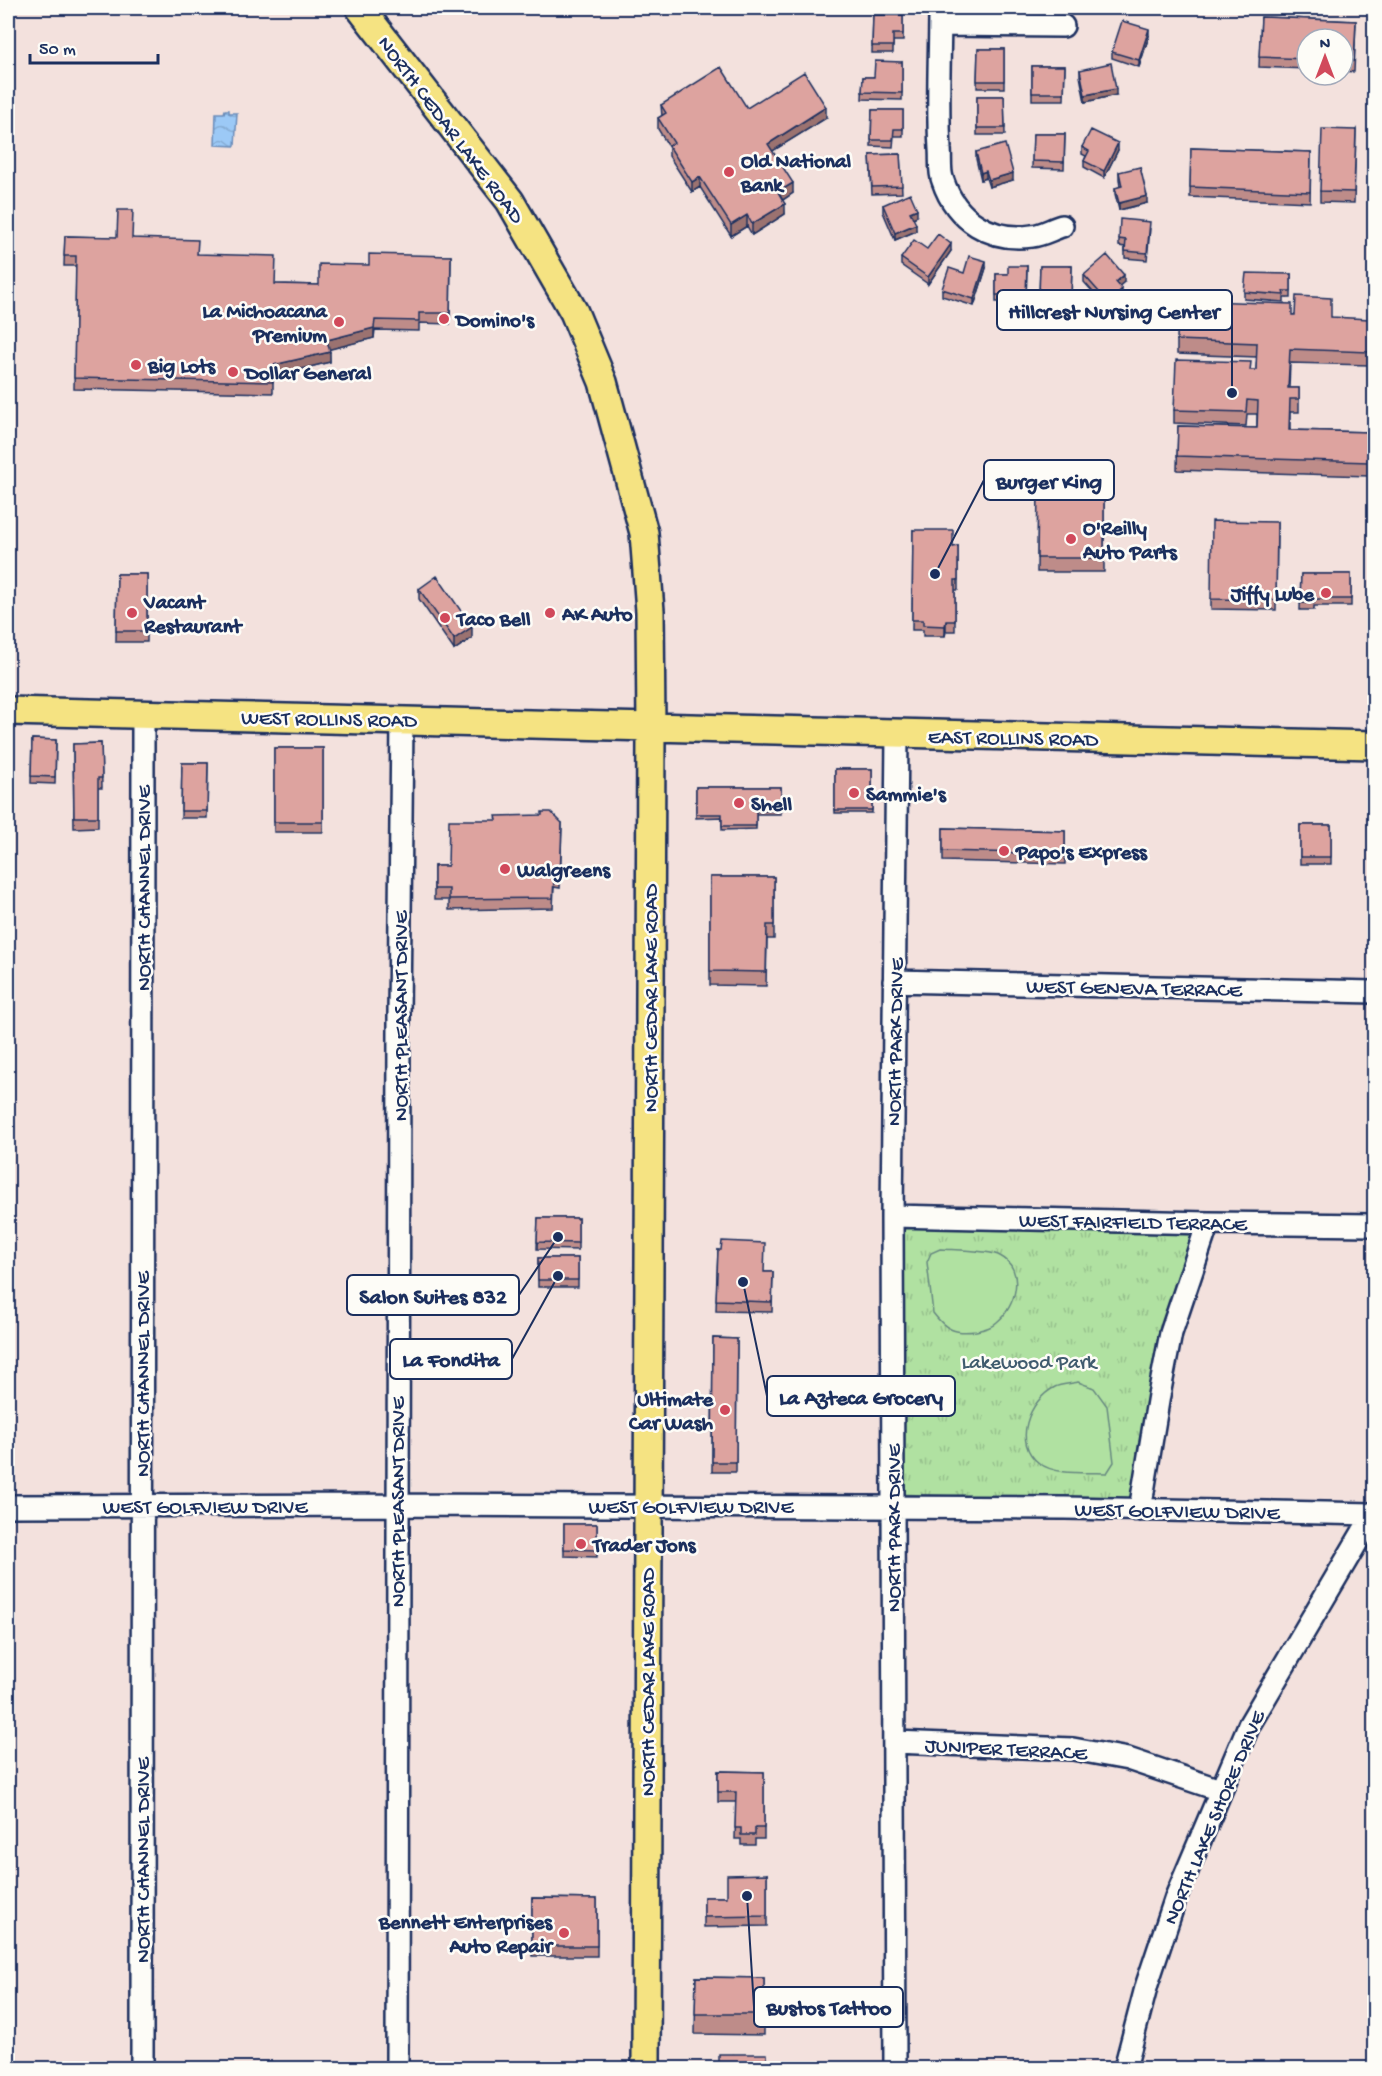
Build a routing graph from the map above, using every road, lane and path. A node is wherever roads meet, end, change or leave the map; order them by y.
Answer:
1 (360, 8) edge
2 (940, 16) edge
3 (1064, 26) dead end
4 (1062, 226) dead end
5 (8, 711) edge
6 (143, 715) junction
7 (402, 720) junction
8 (651, 728) junction
9 (897, 735) junction
10 (1374, 745) edge
11 (894, 981) junction
12 (1374, 992) edge
13 (892, 1216) junction
14 (1208, 1223) junction
15 (1374, 1225) edge
16 (397, 1505) junction
17 (8, 1506) edge
18 (142, 1506) junction
19 (648, 1506) junction
20 (893, 1507) junction
21 (1140, 1510) junction
22 (1374, 1514) edge
23 (1374, 1522) edge
24 (894, 1742) junction
25 (1220, 1790) junction
26 (142, 2068) edge
27 (397, 2068) edge
28 (646, 2068) edge
29 (894, 2068) edge
30 (1125, 2068) edge

1 - 8 main road, NORTH CEDAR LAKE ROAD
2 - 3 street
2 - 4 street
5 - 6 main road, WEST ROLLINS ROAD
6 - 7 main road, WEST ROLLINS ROAD
6 - 18 street, NORTH CHANNEL DRIVE
7 - 8 main road, WEST ROLLINS ROAD
7 - 16 street, NORTH PLEASANT DRIVE
8 - 9 main road, EAST ROLLINS ROAD
8 - 19 main road, NORTH CEDAR LAKE ROAD
9 - 10 main road, EAST ROLLINS ROAD
9 - 11 street, NORTH PARK DRIVE
11 - 12 street, WEST GENEVA TERRACE
11 - 13 street, NORTH PARK DRIVE
13 - 14 street, WEST FAIRFIELD TERRACE
13 - 20 street, NORTH PARK DRIVE
14 - 15 street, WEST FAIRFIELD TERRACE
14 - 21 street
16 - 18 street, WEST GOLFVIEW DRIVE
16 - 19 street, WEST GOLFVIEW DRIVE
16 - 27 street, NORTH PLEASANT DRIVE
17 - 18 street, WEST GOLFVIEW DRIVE
18 - 26 street, NORTH CHANNEL DRIVE
19 - 20 street, WEST GOLFVIEW DRIVE
19 - 28 main road, NORTH CEDAR LAKE ROAD
20 - 21 street, WEST GOLFVIEW DRIVE
20 - 24 street, NORTH PARK DRIVE
21 - 22 street, WEST GOLFVIEW DRIVE
23 - 25 street, NORTH LAKE SHORE DRIVE
24 - 25 street, JUNIPER TERRACE
24 - 29 street, NORTH PARK DRIVE
25 - 30 street, NORTH LAKE SHORE DRIVE

